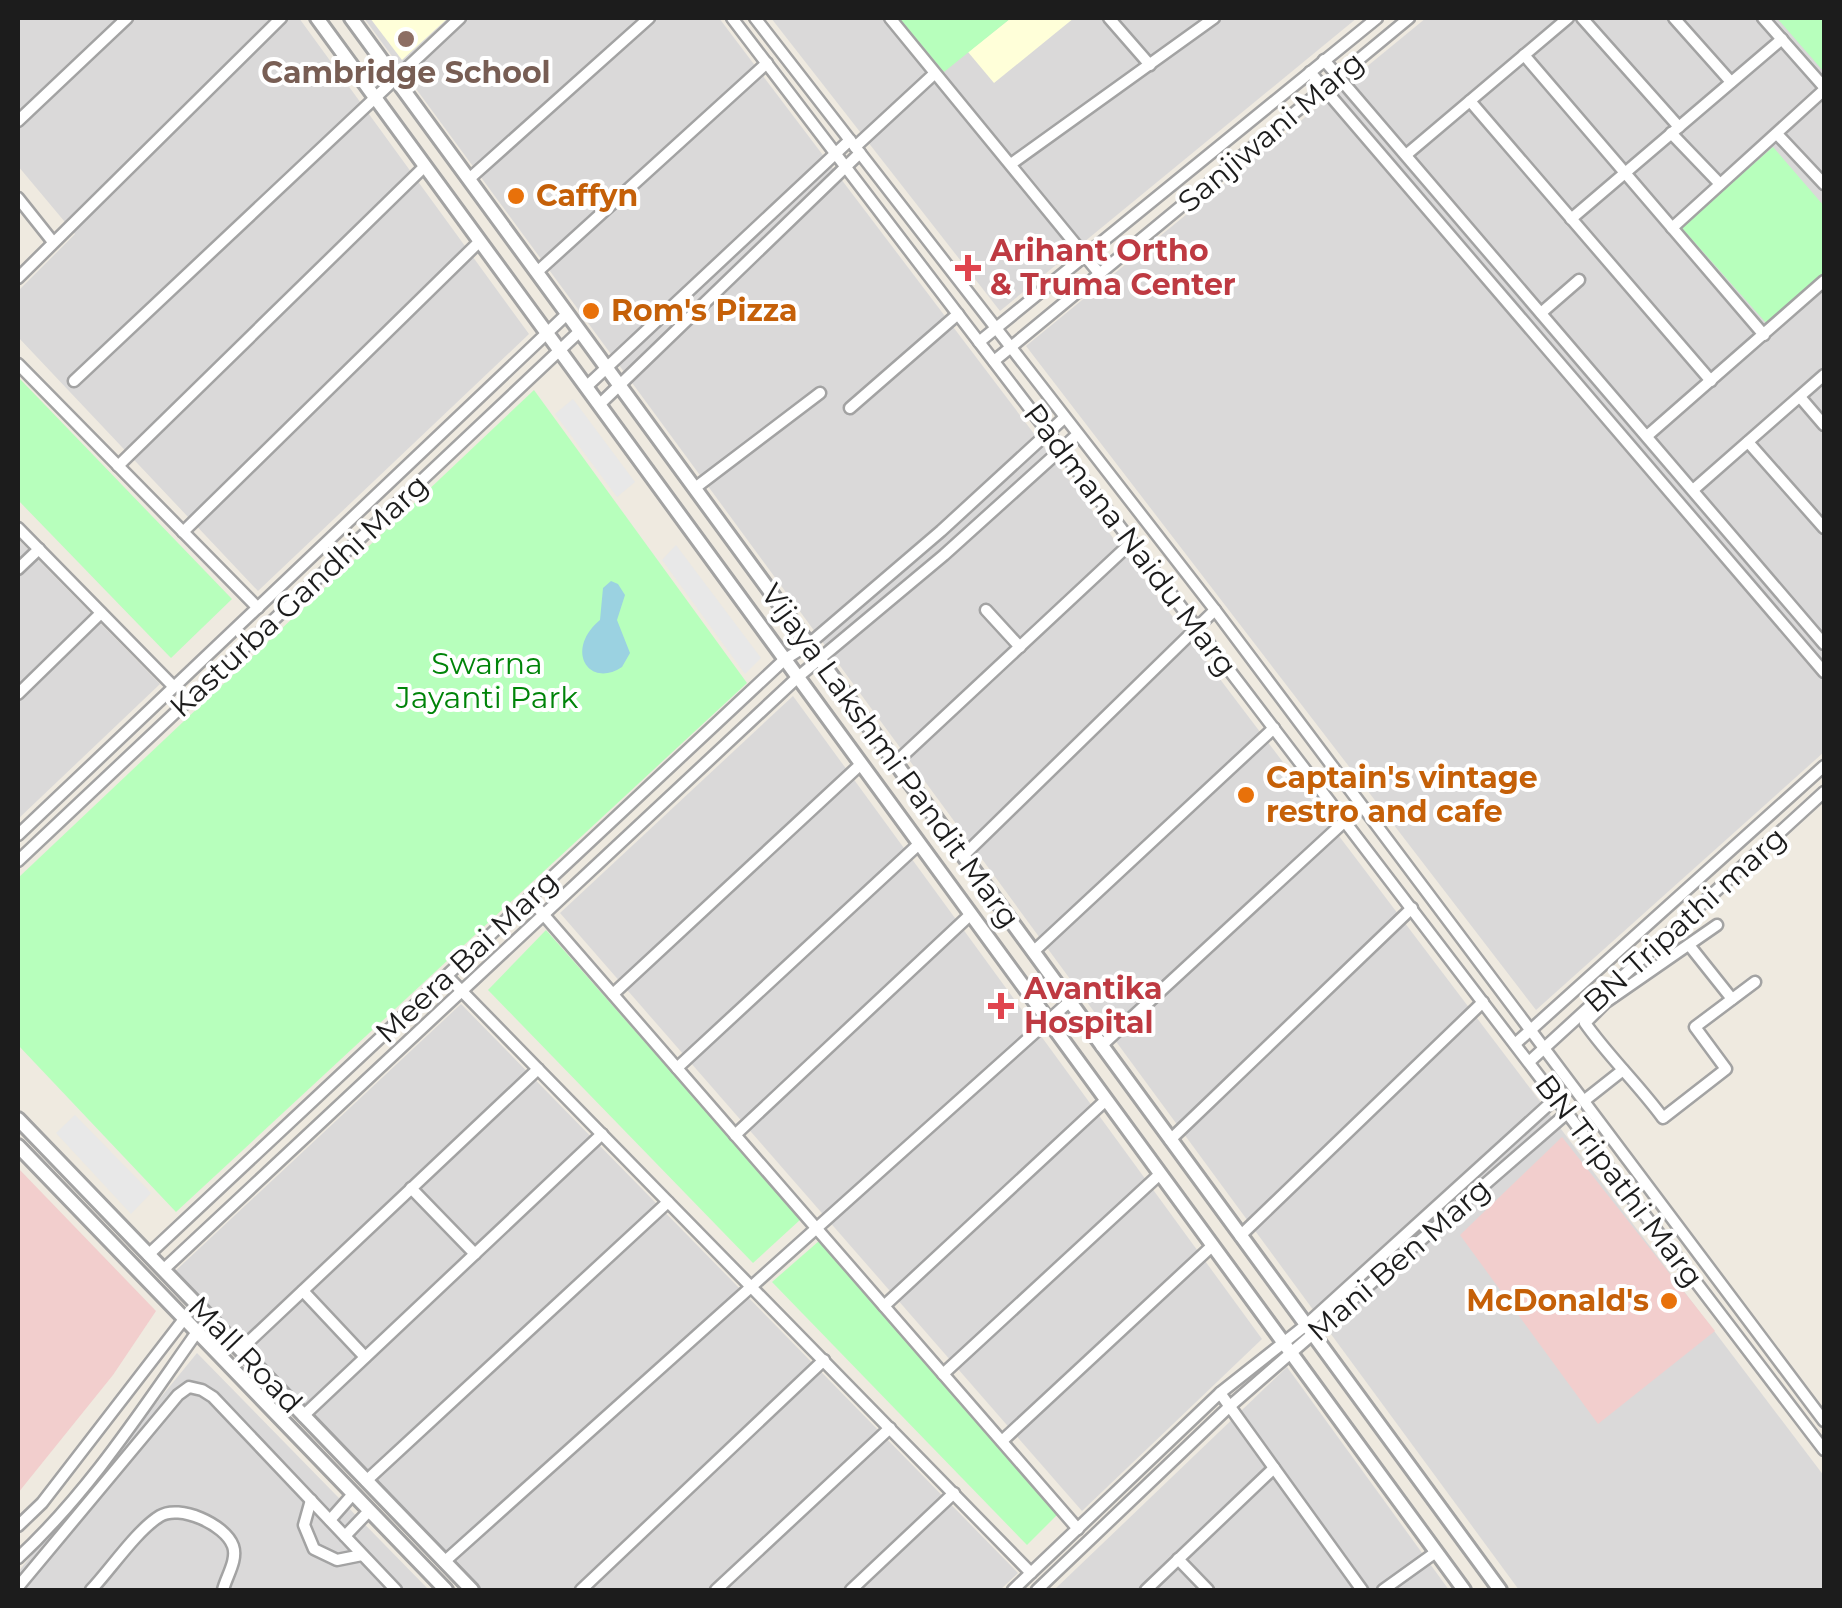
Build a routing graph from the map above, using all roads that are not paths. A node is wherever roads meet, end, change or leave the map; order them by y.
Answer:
1 (126, 18) edge
2 (281, 18) edge
3 (317, 18) edge
4 (351, 18) edge
5 (460, 18) edge
6 (649, 18) edge
7 (732, 18) edge
8 (755, 18) edge
9 (890, 18) edge
10 (1110, 18) edge
11 (1214, 18) edge
12 (1377, 18) edge
13 (1409, 18) edge
14 (1568, 18) edge
15 (1582, 18) edge
16 (1674, 18) edge
17 (1763, 18) edge
18 (1201, 21) edge
19 (1782, 39) junction
20 (1524, 56) junction
21 (1324, 60) junction
22 (766, 63) junction
23 (1150, 65) junction
24 (1310, 72) junction
25 (934, 74) junction
26 (1338, 76) junction
27 (394, 77) junction
28 (1731, 82) junction
29 (1324, 88) junction
30 (1824, 89) edge
31 (374, 96) junction
32 (1470, 101) junction
33 (18, 121) edge
34 (1675, 130) junction
35 (1777, 134) junction
36 (855, 147) junction
37 (834, 154) junction
38 (1406, 155) junction
39 (1011, 164) junction
40 (425, 166) junction
41 (845, 167) junction
42 (1625, 173) junction
43 (468, 179) junction
44 (1720, 184) junction
45 (1824, 184) edge
46 (18, 198) edge
47 (1571, 219) junction
48 (1672, 228) junction
49 (53, 242) junction
50 (480, 242) junction
51 (1084, 256) junction
52 (536, 272) junction
53 (1100, 273) junction
54 (18, 278) edge
55 (1579, 280) dead end
56 (1824, 281) edge
57 (1541, 313) junction
58 (567, 314) junction
59 (958, 314) junction
60 (996, 329) junction
61 (580, 331) junction
62 (547, 334) junction
63 (1764, 335) junction
64 (980, 342) junction
65 (1010, 348) junction
66 (560, 350) junction
67 (994, 361) junction
68 (18, 364) edge
69 (607, 368) junction
70 (1824, 375) edge
71 (74, 381) dead end
72 (1710, 382) junction
73 (586, 386) junction
74 (620, 386) junction
75 (820, 393) dead end
76 (1800, 397) junction
77 (600, 405) junction
78 (850, 408) dead end
79 (1064, 418) junction
80 (1824, 425) edge
81 (1048, 432) junction
82 (1077, 435) junction
83 (1647, 436) junction
84 (1748, 442) junction
85 (1061, 449) junction
86 (118, 466) junction
87 (694, 488) junction
88 (1693, 490) junction
89 (18, 528) edge
90 (1824, 528) edge
91 (183, 532) junction
92 (1132, 542) junction
93 (38, 549) junction
94 (18, 570) edge
95 (258, 608) junction
96 (986, 610) dead end
97 (1215, 610) junction
98 (101, 613) junction
99 (1824, 623) edge
100 (1198, 628) junction
101 (1814, 632) junction
102 (230, 634) junction
103 (809, 644) junction
104 (1824, 644) edge
105 (244, 647) junction
106 (1020, 647) junction
107 (820, 659) junction
108 (784, 660) junction
109 (1824, 672) edge
110 (798, 677) junction
111 (174, 687) junction
112 (18, 694) edge
113 (1274, 728) junction
114 (895, 763) junction
115 (861, 764) junction
116 (1824, 766) edge
117 (1824, 792) edge
118 (1344, 821) junction
119 (18, 835) edge
120 (919, 844) junction
121 (963, 856) junction
122 (18, 861) edge
123 (530, 898) junction
124 (1412, 908) junction
125 (970, 914) junction
126 (544, 915) junction
127 (1717, 925) dead end
128 (1658, 944) junction
129 (1689, 945) junction
130 (1033, 952) junction
131 (1670, 958) junction
132 (447, 976) junction
133 (1755, 982) dead end
134 (462, 992) junction
135 (613, 994) junction
136 (1732, 999) junction
137 (1069, 1002) junction
138 (1483, 1002) junction
139 (1048, 1020) junction
140 (1532, 1029) junction
141 (1515, 1044) junction
142 (1101, 1046) junction
143 (1545, 1047) junction
144 (1529, 1062) junction
145 (677, 1068) junction
146 (538, 1069) junction
147 (1623, 1070) junction
148 (1556, 1098) junction
149 (1106, 1100) junction
150 (1584, 1100) junction
151 (1567, 1113) junction
152 (18, 1119) edge
153 (602, 1134) junction
154 (736, 1135) junction
155 (1170, 1140) junction
156 (18, 1146) edge
157 (1160, 1174) junction
158 (411, 1188) junction
159 (668, 1202) junction
160 (816, 1228) junction
161 (1240, 1236) junction
162 (1212, 1246) junction
163 (475, 1254) junction
164 (148, 1255) junction
165 (163, 1270) junction
166 (751, 1286) junction
167 (302, 1290) junction
168 (884, 1306) junction
169 (184, 1318) junction
170 (1310, 1330) junction
171 (197, 1332) junction
172 (1288, 1346) junction
173 (240, 1350) junction
174 (365, 1357) junction
175 (824, 1360) junction
176 (943, 1374) junction
177 (1220, 1393) junction
178 (1230, 1406) junction
179 (303, 1416) junction
180 (1824, 1421) edge
181 (890, 1428) junction
182 (1002, 1442) junction
183 (1824, 1450) edge
184 (1274, 1468) junction
185 (366, 1481) junction
186 (954, 1493) junction
187 (354, 1494) junction
188 (311, 1500) junction
189 (369, 1511) junction
190 (330, 1520) junction
191 (18, 1526) edge
192 (1078, 1529) junction
193 (345, 1536) junction
194 (1436, 1552) junction
195 (362, 1555) junction
196 (18, 1558) edge
197 (1178, 1560) junction
198 (444, 1562) junction
199 (1032, 1573) junction
200 (18, 1586) edge
201 (91, 1590) edge
202 (223, 1590) edge
203 (396, 1590) edge
204 (446, 1590) edge
205 (472, 1590) edge
206 (581, 1590) edge
207 (716, 1590) edge
208 (851, 1590) edge
209 (1012, 1590) edge
210 (1038, 1590) edge
211 (1146, 1590) edge
212 (1208, 1590) edge
213 (1362, 1590) edge
214 (1383, 1590) edge
215 (1464, 1590) edge
216 (1500, 1590) edge

1 - 33 street
2 - 49 street
3 - 31 street, Vijaya Lakshmi Pandit Marg
4 - 27 street, Vijaya Lakshmi Pandit Marg
5 - 27 street
6 - 43 street
7 - 22 street, Padmana Naidu Marg
8 - 36 street, Padmana Naidu Marg
9 - 25 street
10 - 23 street
11 - 18 street
12 - 21 street, Sanjiwani Marg
13 - 26 street, Sanjiwani Marg
14 - 20 street
15 - 34 street
16 - 28 street
17 - 19 street
18 - 23 street
19 - 28 street
19 - 30 street
20 - 32 street
20 - 42 street
21 - 24 street, Sanjiwani Marg
21 - 26 street
22 - 37 street, Padmana Naidu Marg
22 - 52 street
23 - 39 street
24 - 29 street
24 - 51 street, Sanjiwani Marg
25 - 36 street
25 - 39 street
26 - 29 street, Sanjiwani Marg
26 - 38 street
27 - 31 street
27 - 43 street, Vijaya Lakshmi Pandit Marg
28 - 34 street
29 - 53 street, Sanjiwani Marg
29 - 109 street
30 - 35 street
31 - 40 street, Vijaya Lakshmi Pandit Marg
31 - 71 street
32 - 38 street
32 - 47 street
34 - 42 street
34 - 44 street
35 - 44 street
35 - 45 street
36 - 37 street
36 - 41 street
36 - 60 street, Padmana Naidu Marg
37 - 41 street, Padmana Naidu Marg
37 - 69 street
38 - 57 street
39 - 51 street
40 - 50 street, Vijaya Lakshmi Pandit Marg
40 - 86 street
41 - 59 street, Padmana Naidu Marg
41 - 74 street
42 - 47 street
42 - 48 street
43 - 52 street, Vijaya Lakshmi Pandit Marg
44 - 48 street
46 - 49 street
47 - 72 street
48 - 63 street
49 - 54 street
50 - 62 street, Vijaya Lakshmi Pandit Marg
50 - 91 street
51 - 53 street
51 - 60 street, Sanjiwani Marg
52 - 58 street, Vijaya Lakshmi Pandit Marg
53 - 65 street, Sanjiwani Marg
55 - 57 street
56 - 63 street
57 - 83 street
58 - 61 street, Vijaya Lakshmi Pandit Marg
58 - 62 street, Kasturba Gandhi Marg
59 - 64 street, Padmana Naidu Marg
59 - 78 street
60 - 64 street, Sanjiwani Marg
60 - 65 street, Padmana Naidu Marg
61 - 66 street, Kasturba Gandhi Marg
61 - 69 street, Vijaya Lakshmi Pandit Marg
62 - 66 street, Vijaya Lakshmi Pandit Marg
62 - 95 street, Kasturba Gandhi Marg
63 - 72 street
64 - 67 street, Padmana Naidu Marg
65 - 67 street, Sanjiwani Marg
65 - 79 street, Padmana Naidu Marg
66 - 73 street, Vijaya Lakshmi Pandit Marg
66 - 105 street, Kasturba Gandhi Marg
67 - 81 street, Padmana Naidu Marg
68 - 86 street
69 - 73 street
69 - 74 street, Vijaya Lakshmi Pandit Marg
70 - 76 street
72 - 83 street
73 - 77 street, Vijaya Lakshmi Pandit Marg
74 - 77 street
74 - 87 street, Vijaya Lakshmi Pandit Marg
75 - 87 street
76 - 80 street
76 - 84 street
77 - 108 street, Vijaya Lakshmi Pandit Marg
79 - 81 street, Meera Bai Marg
79 - 82 street, Padmana Naidu Marg
81 - 85 street, Padmana Naidu Marg
81 - 103 street, Meera Bai Marg
82 - 85 street, Meera Bai Marg
82 - 97 street, Padmana Naidu Marg
83 - 88 street
84 - 88 street
84 - 90 street
85 - 92 street, Padmana Naidu Marg
85 - 107 street, Meera Bai Marg
86 - 91 street
87 - 103 street, Vijaya Lakshmi Pandit Marg
88 - 101 street
89 - 93 street
91 - 95 street
92 - 100 street, Padmana Naidu Marg
92 - 106 street
93 - 94 street
93 - 98 street
95 - 102 street, Kasturba Gandhi Marg
96 - 106 street
97 - 100 street
97 - 140 street, Padmana Naidu Marg
98 - 111 street
98 - 112 street
99 - 101 street
100 - 113 street, Padmana Naidu Marg
100 - 121 street
101 - 104 street
102 - 105 street
102 - 111 street, Kasturba Gandhi Marg
103 - 107 street, Vijaya Lakshmi Pandit Marg
103 - 108 street, Meera Bai Marg
105 - 122 street, Kasturba Gandhi Marg
106 - 114 street
107 - 110 street, Meera Bai Marg
107 - 114 street, Vijaya Lakshmi Pandit Marg
108 - 110 street, Vijaya Lakshmi Pandit Marg
108 - 123 street, Meera Bai Marg
110 - 115 street, Vijaya Lakshmi Pandit Marg
110 - 126 street, Meera Bai Marg
111 - 119 street, Kasturba Gandhi Marg
113 - 118 street, Padmana Naidu Marg
113 - 130 street
114 - 121 street, Vijaya Lakshmi Pandit Marg
115 - 120 street, Vijaya Lakshmi Pandit Marg
115 - 135 street
116 - 140 street
117 - 128 street, BN Tripathi marg
118 - 124 street, Padmana Naidu Marg
118 - 142 street
120 - 125 street, Vijaya Lakshmi Pandit Marg
120 - 145 street
121 - 130 street, Vijaya Lakshmi Pandit Marg
123 - 126 street
123 - 132 street, Meera Bai Marg
124 - 138 street, Padmana Naidu Marg
124 - 155 street
125 - 139 street, Vijaya Lakshmi Pandit Marg
125 - 154 street
126 - 134 street, Meera Bai Marg
126 - 135 street
127 - 129 street
128 - 131 street
128 - 143 street, BN Tripathi marg
129 - 131 street
129 - 136 street
130 - 137 street, Vijaya Lakshmi Pandit Marg
131 - 147 street
132 - 134 street
132 - 164 street, Meera Bai Marg
133 - 136 street
134 - 146 street
134 - 165 street, Meera Bai Marg
135 - 145 street
136 - 147 street
137 - 139 street
137 - 142 street, Vijaya Lakshmi Pandit Marg
138 - 141 street, Padmana Naidu Marg
138 - 161 street
139 - 149 street, Vijaya Lakshmi Pandit Marg
139 - 160 street
140 - 141 street
140 - 143 street, Padmana Naidu Marg
141 - 144 street, Padmana Naidu Marg
142 - 155 street, Vijaya Lakshmi Pandit Marg
143 - 144 street, BN Tripathi Marg
143 - 150 street, BN Tripathi Marg
144 - 148 street, BN Tripathi Marg
145 - 154 street
146 - 153 street
146 - 158 street
147 - 150 street
148 - 151 street, BN Tripathi Marg
148 - 170 street
149 - 157 street, Vijaya Lakshmi Pandit Marg
149 - 168 street
150 - 180 street, BN Tripathi Marg
151 - 170 street, Mani Ben Marg
151 - 183 street, BN Tripathi Marg
152 - 164 street, Mall Road
153 - 159 street
153 - 163 street
154 - 160 street
155 - 161 street, Vijaya Lakshmi Pandit Marg
156 - 169 street, Mall Road
157 - 162 street, Vijaya Lakshmi Pandit Marg
157 - 176 street
158 - 163 street
158 - 167 street
159 - 166 street
159 - 185 street
160 - 166 street
160 - 168 street
161 - 170 street, Vijaya Lakshmi Pandit Marg
162 - 172 street, Vijaya Lakshmi Pandit Marg
162 - 182 street
163 - 174 street
164 - 165 street, Mall Road
165 - 173 street, Mall Road
166 - 175 street
166 - 198 street
167 - 173 street
167 - 174 street
168 - 176 street
169 - 171 street, Mall Road
169 - 191 street
170 - 172 street, Mani Ben Marg
170 - 216 street, Vijaya Lakshmi Pandit Marg
171 - 187 street, Mall Road
171 - 196 street
172 - 177 street, Mani Ben Marg
172 - 178 street, Mani Ben Marg
172 - 194 street, Vijaya Lakshmi Pandit Marg
173 - 179 street, Mall Road
174 - 179 street
175 - 181 street
175 - 206 street
176 - 182 street
177 - 178 street
177 - 192 street, Mani Ben Marg
178 - 184 street
178 - 210 street, Mani Ben Marg
179 - 185 street, Mall Road
181 - 186 street
181 - 207 street
182 - 192 street
184 - 197 street
184 - 213 street
185 - 198 street, Mall Road
186 - 199 street
186 - 208 street
187 - 189 street, Mall Road
187 - 190 street
188 - 190 street
188 - 195 street
188 - 200 street
189 - 193 street
189 - 204 street, Mall Road
190 - 193 street
192 - 199 street, Mani Ben Marg
193 - 195 street
194 - 214 street
194 - 215 street, Vijaya Lakshmi Pandit Marg
195 - 203 street
197 - 211 street
197 - 212 street
198 - 205 street, Mall Road
199 - 209 street, Mani Ben Marg
201 - 202 street

